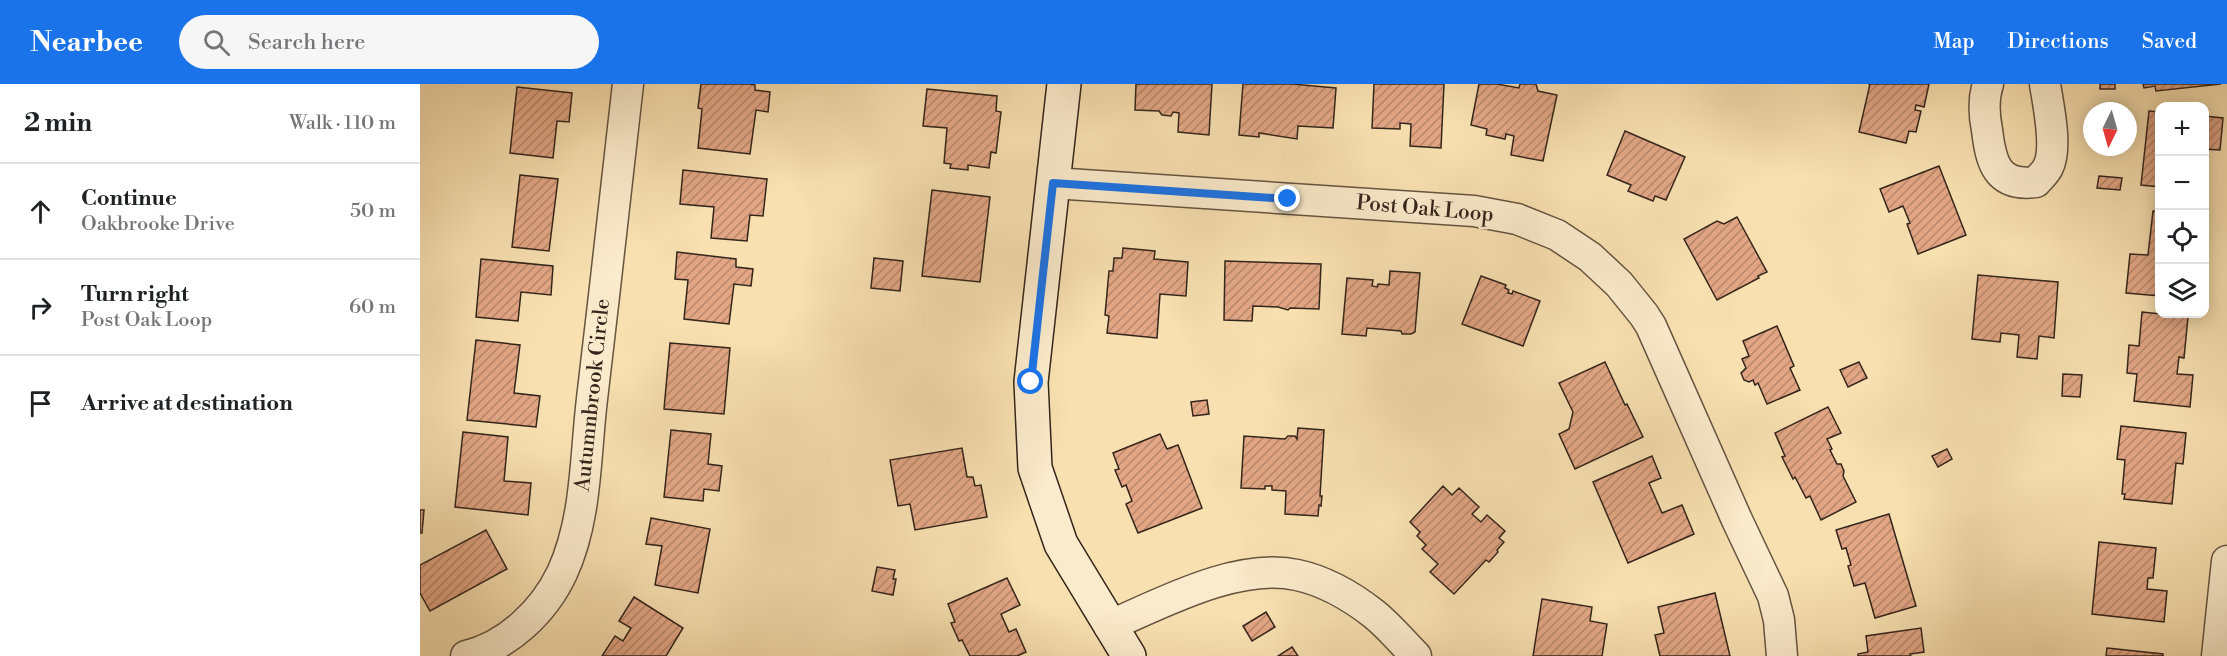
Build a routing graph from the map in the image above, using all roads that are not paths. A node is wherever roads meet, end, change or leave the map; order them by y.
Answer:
1 (628, 84) edge
2 (1064, 84) edge
3 (1988, 84) edge
4 (2045, 84) edge
5 (1053, 183) junction
6 (2227, 561) edge
7 (1109, 626) junction
8 (466, 656) edge
9 (1129, 656) edge
10 (1416, 656) edge
11 (1782, 656) edge
12 (2217, 656) edge

1 - 8 street, Autumnbrook Circle
2 - 5 street
3 - 4 street
5 - 7 street
5 - 11 street, Post Oak Loop
6 - 12 street
7 - 9 street
7 - 10 street

